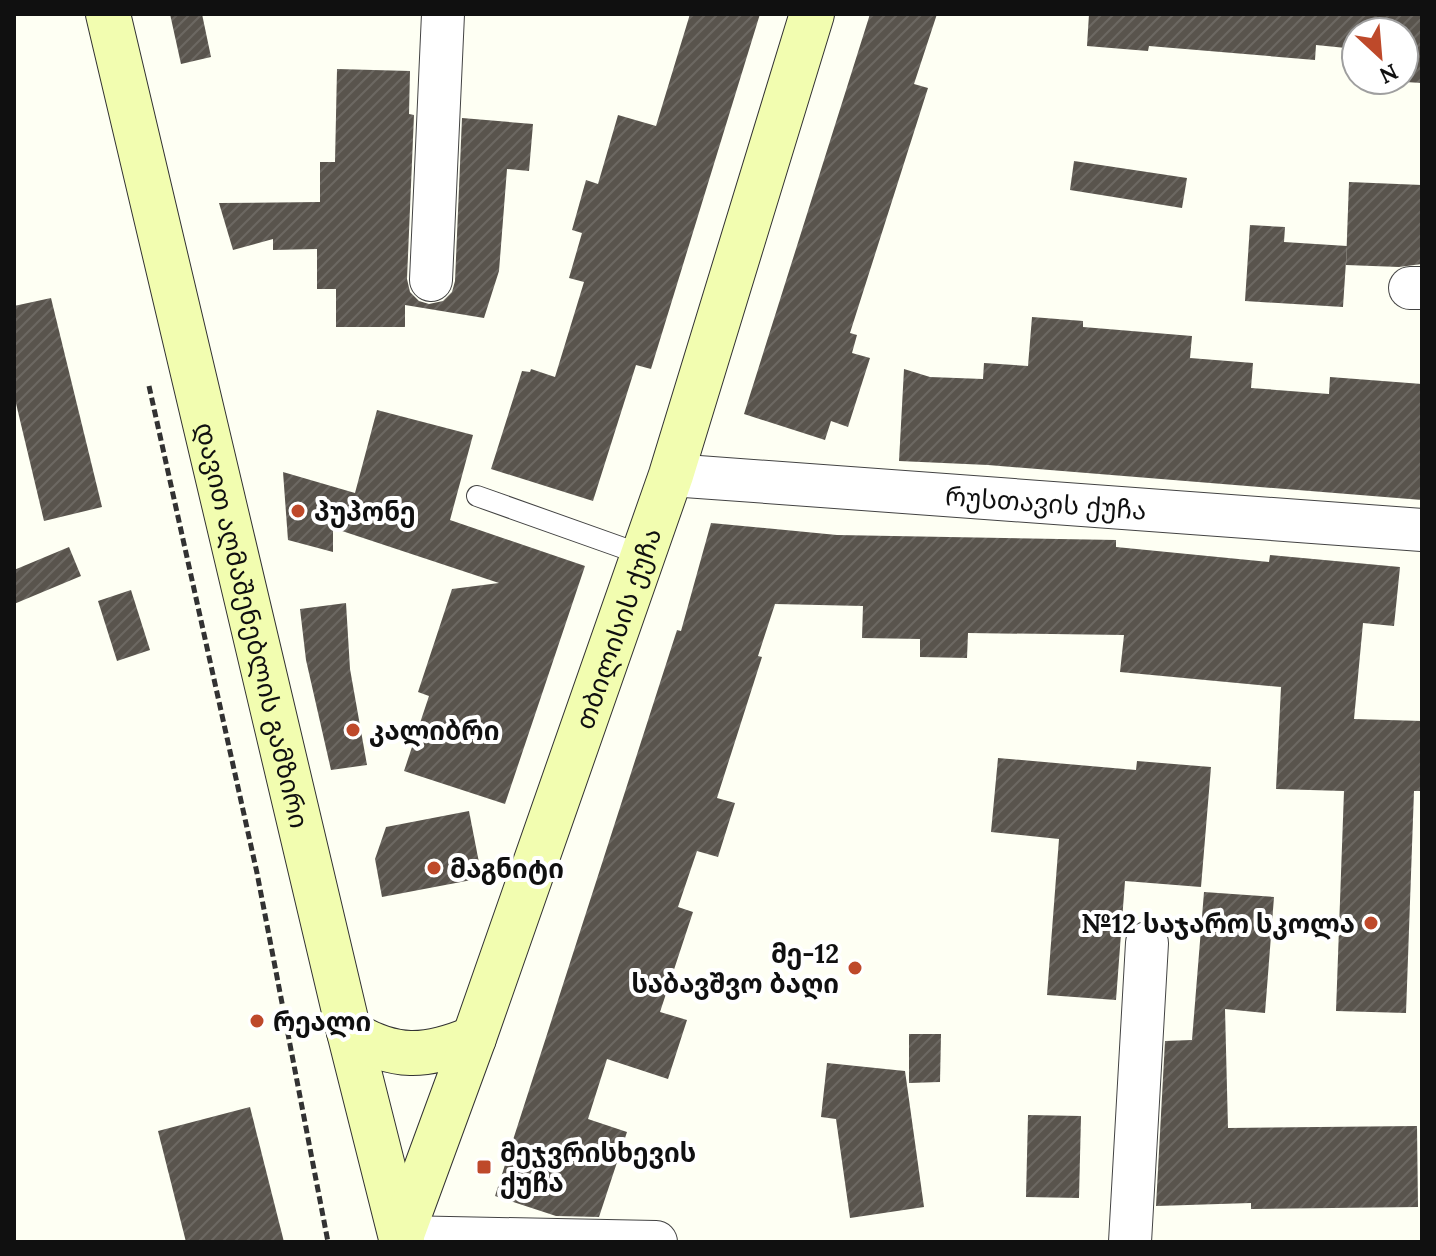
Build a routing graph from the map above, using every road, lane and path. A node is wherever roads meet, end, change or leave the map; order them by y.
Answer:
1 (108, 14) edge
2 (443, 14) edge
3 (812, 14) edge
4 (431, 280) dead end
5 (146, 373) dead end
6 (671, 475) junction
7 (477, 496) dead end
8 (1422, 530) edge
9 (643, 555) junction
10 (1147, 943) dead end
11 (349, 1032) junction
12 (474, 1038) junction
13 (402, 1239) edge
14 (328, 1242) edge
15 (656, 1242) edge
16 (1130, 1242) edge

1 - 11 main road, დავით აღმაშენებლის გამზირი
2 - 4 street
3 - 6 main road, თბილისის ქუჩა
5 - 14 path
6 - 8 street, რუსთავის ქუჩა
6 - 9 main road, თბილისის ქუჩა
7 - 9 lane
9 - 12 main road, თბილისის ქუჩა
10 - 16 street
11 - 12 main road
11 - 13 main road, დავით აღმაშენებლის გამზირი
12 - 13 main road, თბილისის ქუჩა
13 - 15 street

